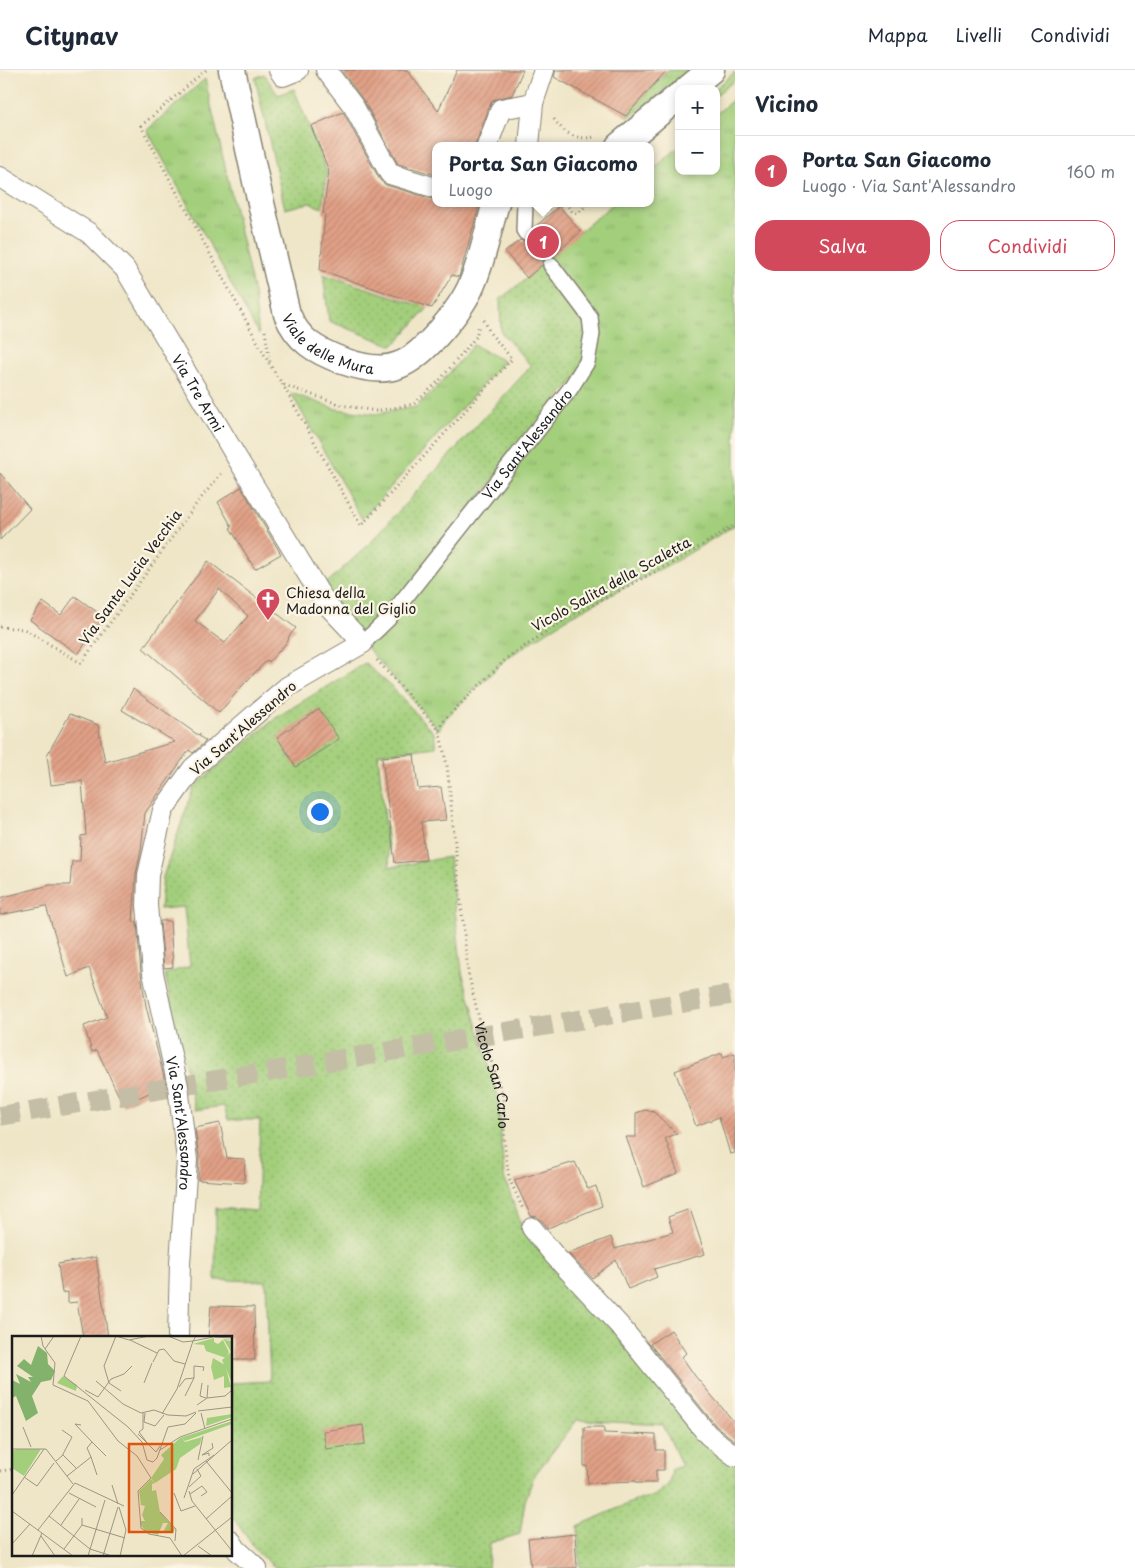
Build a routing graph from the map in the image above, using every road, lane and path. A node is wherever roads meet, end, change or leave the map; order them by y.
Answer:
1 (206, 70) edge
2 (232, 70) edge
3 (279, 70) edge
4 (298, 70) edge
5 (326, 70) edge
6 (544, 70) edge
7 (711, 70) edge
8 (693, 85) edge
9 (675, 99) edge
10 (533, 103) junction
11 (611, 140) edge
12 (488, 142) edge
13 (529, 142) edge
14 (0, 177) edge
15 (432, 187) edge
16 (495, 207) edge
17 (525, 207) edge
18 (568, 207) edge
19 (585, 207) edge
20 (526, 233) tunnel mouth
21 (551, 265) tunnel mouth
22 (482, 314) dead end
23 (237, 458) junction
24 (735, 525) edge
25 (0, 627) edge
26 (363, 643) junction
27 (439, 730) junction
28 (532, 1228) joint
29 (178, 1336) edge
30 (735, 1456) edge
31 (232, 1542) edge
32 (257, 1568) edge

1 - 22 path
2 - 16 street, Viale delle Mura
3 - 4 street
5 - 15 street
6 - 10 street
7 - 8 street
9 - 11 street
10 - 11 path
10 - 12 street
10 - 13 street
14 - 23 street, Via Tre Armi
17 - 20 street
18 - 19 path
21 - 26 street, Via Sant'Alessandro
23 - 25 path, Via Santa Lucia Vecchia
23 - 26 street, Via Tre Armi
24 - 27 path, Vicolo Salita della Scaletta
26 - 27 path, Vicolo San Carlo
26 - 29 street, Via Sant'Alessandro
27 - 28 path, Vicolo San Carlo
28 - 30 street
31 - 32 street

